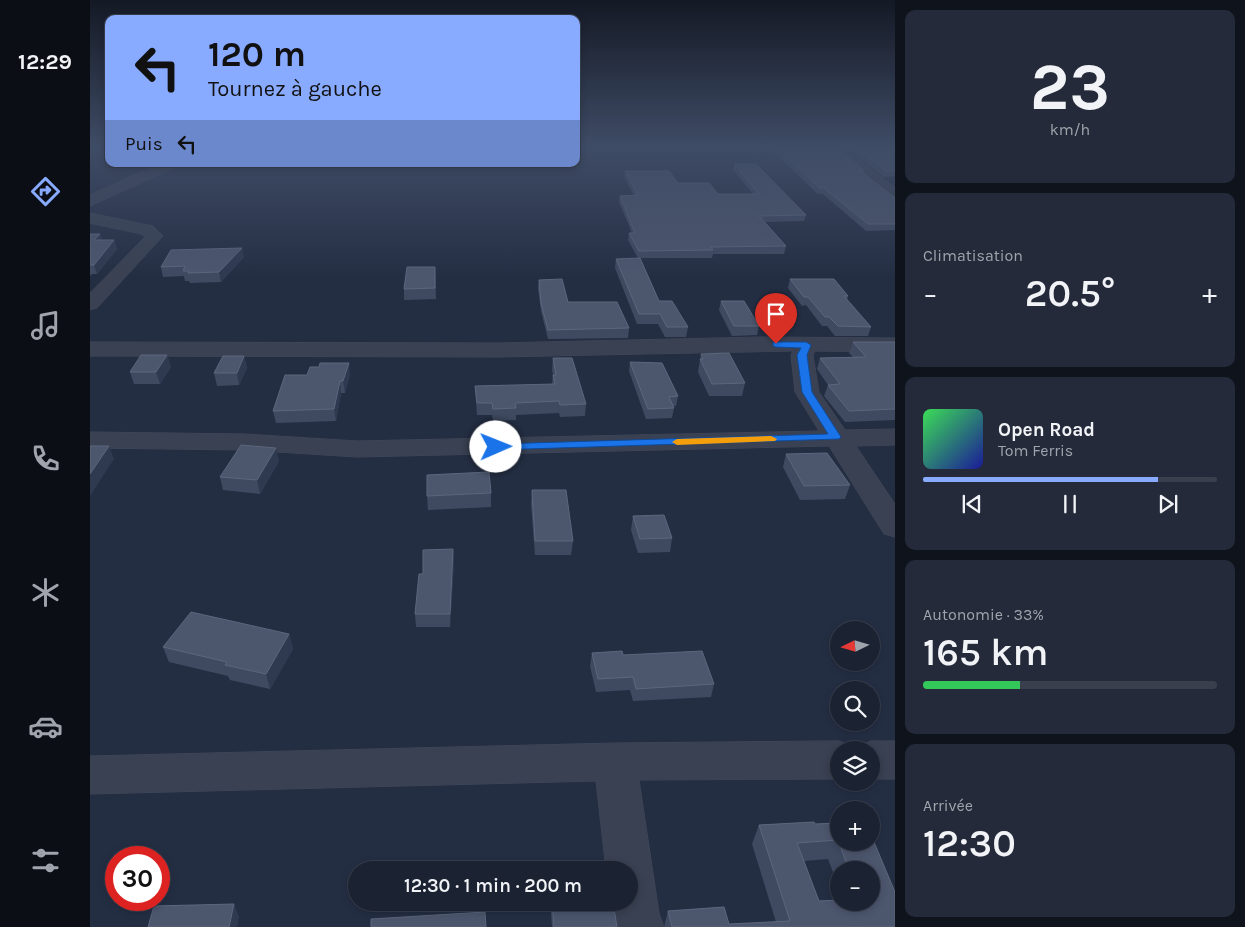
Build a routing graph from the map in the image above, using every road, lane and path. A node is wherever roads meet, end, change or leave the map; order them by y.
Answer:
1 (114, 190) edge
2 (90, 201) edge
3 (90, 218) edge
4 (90, 304) edge
5 (806, 345) junction
6 (895, 345) edge
7 (90, 349) edge
8 (835, 437) junction
9 (895, 437) edge
10 (90, 440) edge
11 (895, 528) edge
12 (830, 760) edge
13 (880, 760) edge
14 (895, 760) edge
15 (615, 762) junction
16 (98, 782) edge
17 (639, 927) edge

1 - 2 street
3 - 4 street
5 - 6 street
5 - 7 street
5 - 8 street
8 - 9 street
8 - 10 street
8 - 11 street
12 - 15 street
13 - 14 street
15 - 16 street
15 - 17 street

